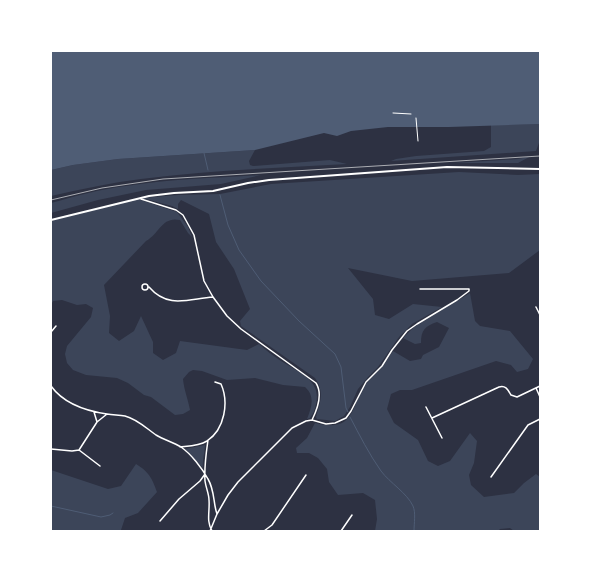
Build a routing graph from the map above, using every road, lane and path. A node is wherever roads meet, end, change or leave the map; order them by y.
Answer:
1 (393, 113) dead end
2 (411, 114) dead end
3 (416, 118) dead end
4 (418, 141) dead end
5 (540, 169) edge
6 (140, 197) junction
7 (51, 220) edge
8 (148, 287) dead end
9 (420, 289) dead end
10 (213, 298) junction
11 (536, 308) dead end
12 (540, 316) edge
13 (56, 326) dead end
14 (51, 332) edge
15 (214, 382) dead end
16 (51, 386) edge
17 (540, 386) edge
18 (536, 388) junction
19 (540, 397) edge
20 (426, 407) dead end
21 (94, 412) junction
22 (107, 414) junction
23 (432, 418) junction
24 (540, 419) edge
25 (312, 420) junction
26 (97, 422) junction
27 (442, 438) dead end
28 (208, 440) junction
29 (180, 447) junction
30 (51, 449) edge
31 (79, 450) junction
32 (100, 466) dead end
33 (205, 474) junction
34 (306, 475) dead end
35 (491, 476) dead end
36 (217, 514) junction
37 (352, 515) dead end
38 (160, 521) dead end
39 (211, 530) edge
40 (264, 531) edge
41 (342, 531) edge

1 - 2 path
3 - 4 path
5 - 6 street
6 - 7 street
6 - 10 street
8 - 10 street
9 - 25 street
10 - 25 street
11 - 12 street
13 - 14 street
15 - 28 street
16 - 21 street
17 - 18 street
18 - 19 street
18 - 23 street
20 - 23 street
21 - 22 street
21 - 26 street
22 - 26 street
22 - 29 street
23 - 27 street
24 - 35 street
25 - 36 street
26 - 31 street
28 - 29 street
28 - 33 street
29 - 33 street
30 - 31 street
31 - 32 street
33 - 36 street
33 - 38 street
33 - 39 street
34 - 40 street
36 - 39 street
37 - 41 street

